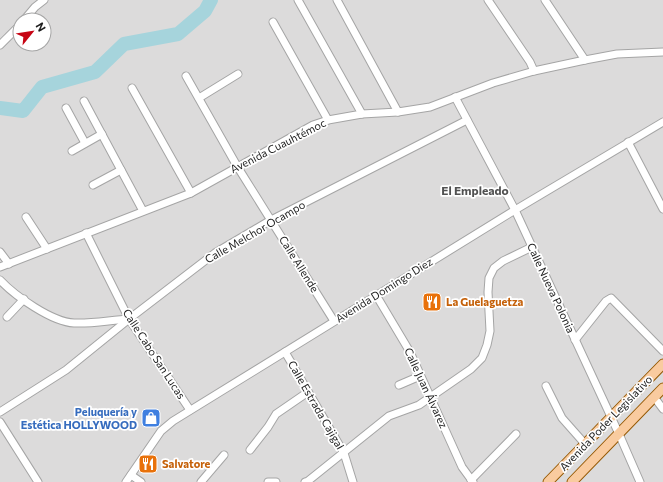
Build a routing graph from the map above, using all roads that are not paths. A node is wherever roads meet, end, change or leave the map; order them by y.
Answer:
1 (44, 0) edge
2 (298, 0) edge
3 (337, 0) edge
4 (488, 0) edge
5 (545, 0) edge
6 (33, 4) edge
7 (273, 22) dead end
8 (12, 34) edge
9 (0, 45) edge
10 (663, 52) edge
11 (586, 60) junction
12 (534, 71) junction
13 (238, 74) dead end
14 (186, 76) dead end
15 (132, 88) dead end
16 (199, 98) junction
17 (455, 98) junction
18 (84, 101) dead end
19 (66, 108) dead end
20 (398, 112) junction
21 (362, 114) junction
22 (328, 120) junction
23 (467, 120) junction
24 (663, 123) edge
25 (102, 134) junction
26 (628, 142) junction
27 (85, 144) junction
28 (72, 152) dead end
29 (238, 166) junction
30 (121, 170) junction
31 (93, 185) dead end
32 (191, 193) junction
33 (663, 208) edge
34 (515, 210) junction
35 (143, 211) junction
36 (26, 217) dead end
37 (271, 220) junction
38 (86, 233) junction
39 (532, 247) junction
40 (47, 249) junction
41 (0, 252) edge
42 (9, 264) junction
43 (0, 267) edge
44 (0, 280) edge
45 (376, 295) junction
46 (24, 299) junction
47 (7, 317) dead end
48 (129, 319) junction
49 (334, 321) junction
50 (576, 340) junction
51 (285, 352) junction
52 (663, 352) edge
53 (663, 364) edge
54 (420, 376) junction
55 (399, 385) dead end
56 (546, 386) dead end
57 (663, 388) edge
58 (308, 392) junction
59 (654, 397) junction
60 (431, 398) junction
61 (663, 408) edge
62 (190, 410) junction
63 (0, 412) edge
64 (611, 417) junction
65 (0, 422) edge
66 (516, 434) dead end
67 (619, 434) junction
68 (585, 444) junction
69 (250, 450) dead end
70 (344, 453) junction
71 (224, 455) dead end
72 (131, 475) junction
73 (472, 481) edge
74 (38, 482) edge
75 (126, 482) edge
76 (141, 482) edge
77 (201, 482) edge
78 (268, 482) edge
79 (276, 482) edge
80 (305, 482) edge
81 (353, 482) edge
82 (548, 482) edge
83 (572, 482) edge
84 (640, 482) edge

1 - 6 street
2 - 21 street
3 - 20 street
4 - 12 street
5 - 11 street
7 - 22 street
8 - 9 street
10 - 11 street, Avenida Cuauhtémoc
11 - 12 street, Avenida Cuauhtémoc
12 - 17 street, Avenida Cuauhtémoc
13 - 16 street
14 - 16 street, Calle Allende
15 - 32 street
16 - 29 street, Calle Allende
17 - 20 street, Avenida Cuauhtémoc
17 - 23 street, Calle Nueva Polonia
18 - 25 street
19 - 27 street
20 - 21 street, Avenida Cuauhtémoc
21 - 22 street, Avenida Cuauhtémoc
22 - 29 street, Avenida Cuauhtémoc
23 - 34 street, Calle Nueva Polonia
23 - 37 street, Calle Melchor Ocampo
24 - 26 street, Avenida Domingo Diez
25 - 27 street
25 - 30 street
26 - 33 street
26 - 34 street, Avenida Domingo Diez
27 - 28 street
29 - 32 street, Avenida Cuauhtémoc
29 - 37 street, Calle Allende
30 - 31 street
30 - 35 street
32 - 35 street, Avenida Cuauhtémoc
34 - 39 street, Calle Nueva Polonia
34 - 45 street, Avenida Domingo Diez
35 - 38 street, Avenida Cuauhtémoc
36 - 40 street
37 - 48 street, Calle Melchor Ocampo
37 - 49 street, Calle Allende
38 - 40 street, Avenida Cuauhtémoc
38 - 48 street, Calle Cabo San Lucas
39 - 50 street, Calle Nueva Polonia
39 - 60 street
40 - 42 street, Avenida Cuauhtémoc
41 - 42 street
42 - 43 street, Avenida Cuauhtémoc
44 - 46 street
45 - 49 street, Avenida Domingo Diez
45 - 54 street, Calle Juan Álvarez
46 - 47 street
46 - 48 street
48 - 62 street, Calle Cabo San Lucas
48 - 63 street, Calle Melchor Ocampo
49 - 51 street, Avenida Domingo Diez
50 - 52 street
50 - 64 street, Calle Nueva Polonia
51 - 58 street, Calle Estrada Cajigal
51 - 62 street, Avenida Domingo Diez
53 - 64 main road, Avenida Poder Legislativo
54 - 55 street
54 - 60 street, Calle Juan Álvarez
56 - 68 street
57 - 59 main road, Avenida Poder Legislativo
58 - 69 street
58 - 70 street, Calle Estrada Cajigal
59 - 61 street
59 - 67 main road, Avenida Poder Legislativo
60 - 70 street
60 - 73 street, Calle Juan Álvarez
62 - 72 street, Avenida Domingo Diez
64 - 67 street, Calle Nueva Polonia
64 - 68 main road, Avenida Poder Legislativo
65 - 74 street
66 - 73 street
67 - 83 main road, Avenida Poder Legislativo
67 - 84 street, Calle Nueva Polonia
68 - 82 main road, Avenida Poder Legislativo
70 - 80 street
70 - 81 street, Calle Estrada Cajigal
71 - 77 street
72 - 75 street, Avenida Domingo Diez
72 - 76 street
78 - 79 street

